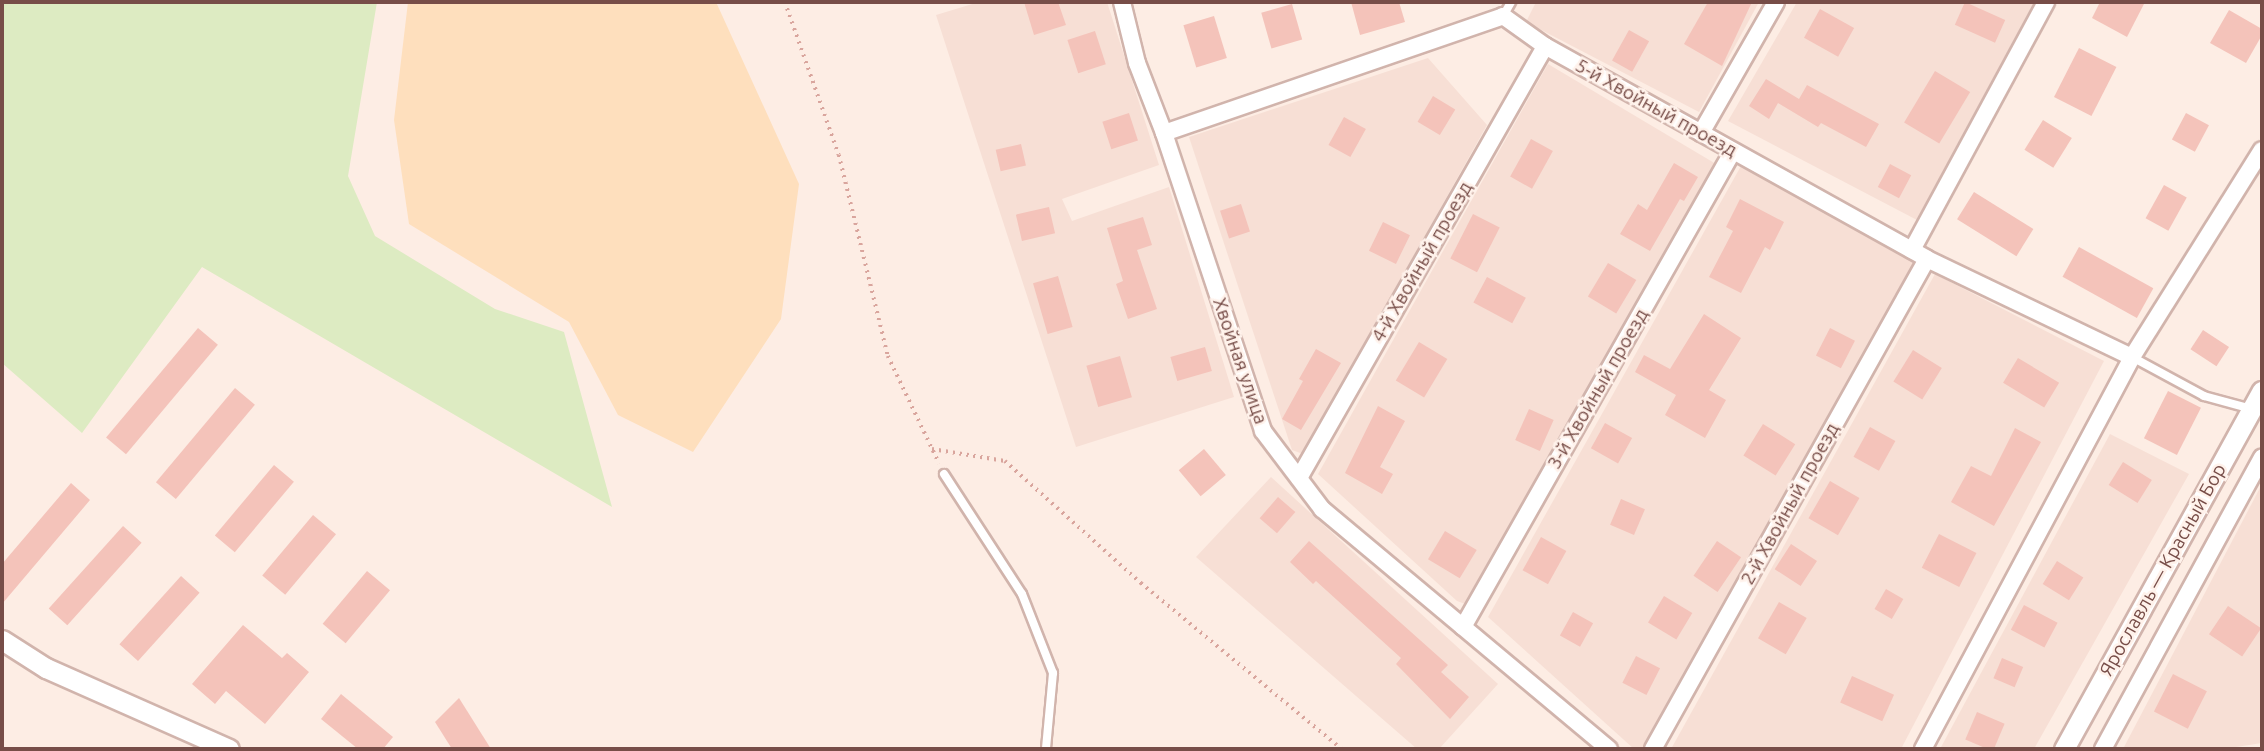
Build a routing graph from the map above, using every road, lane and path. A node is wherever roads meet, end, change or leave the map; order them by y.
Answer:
1 (785, 2) edge
2 (1122, 2) edge
3 (1776, 2) edge
4 (2046, 2) edge
5 (1507, 9) edge
6 (1545, 46) junction
7 (1701, 133) junction
8 (1164, 134) junction
9 (2262, 149) edge
10 (1733, 151) junction
11 (1912, 250) junction
12 (1927, 258) junction
13 (2133, 357) junction
14 (2262, 391) edge
15 (2252, 409) junction
16 (932, 449) junction
17 (2262, 457) edge
18 (944, 474) joint
19 (1299, 478) junction
20 (1463, 627) junction
21 (2, 640) edge
22 (229, 749) edge
23 (1045, 749) edge
24 (1342, 749) edge
25 (1609, 749) edge
26 (1653, 749) edge
27 (1923, 749) edge
28 (2064, 749) edge
29 (2103, 749) edge

1 - 16 path
2 - 8 street, Хвойная улица
3 - 7 street
4 - 11 street
5 - 6 street, 5-й Хвойный проезд
5 - 8 street, 5-й Хвойный проезд
6 - 7 street, 5-й Хвойный проезд
6 - 19 street, 4-й Хвойный проезд
7 - 10 street, 5-й Хвойный проезд
8 - 19 street, Хвойная улица
9 - 13 street
10 - 11 street, 5-й Хвойный проезд
10 - 20 street, 3-й Хвойный проезд
11 - 12 street, 5-й Хвойный проезд
12 - 13 street, 5-й Хвойный проезд
12 - 26 street, 2-й Хвойный проезд
13 - 15 lane
13 - 27 street
14 - 15 street, Ярославль — Красный Бор
15 - 28 street, Ярославль — Красный Бор
16 - 18 path
16 - 24 path
17 - 29 street
18 - 23 lane
19 - 20 street, Хвойная улица
20 - 25 street, Хвойная улица
21 - 22 street

